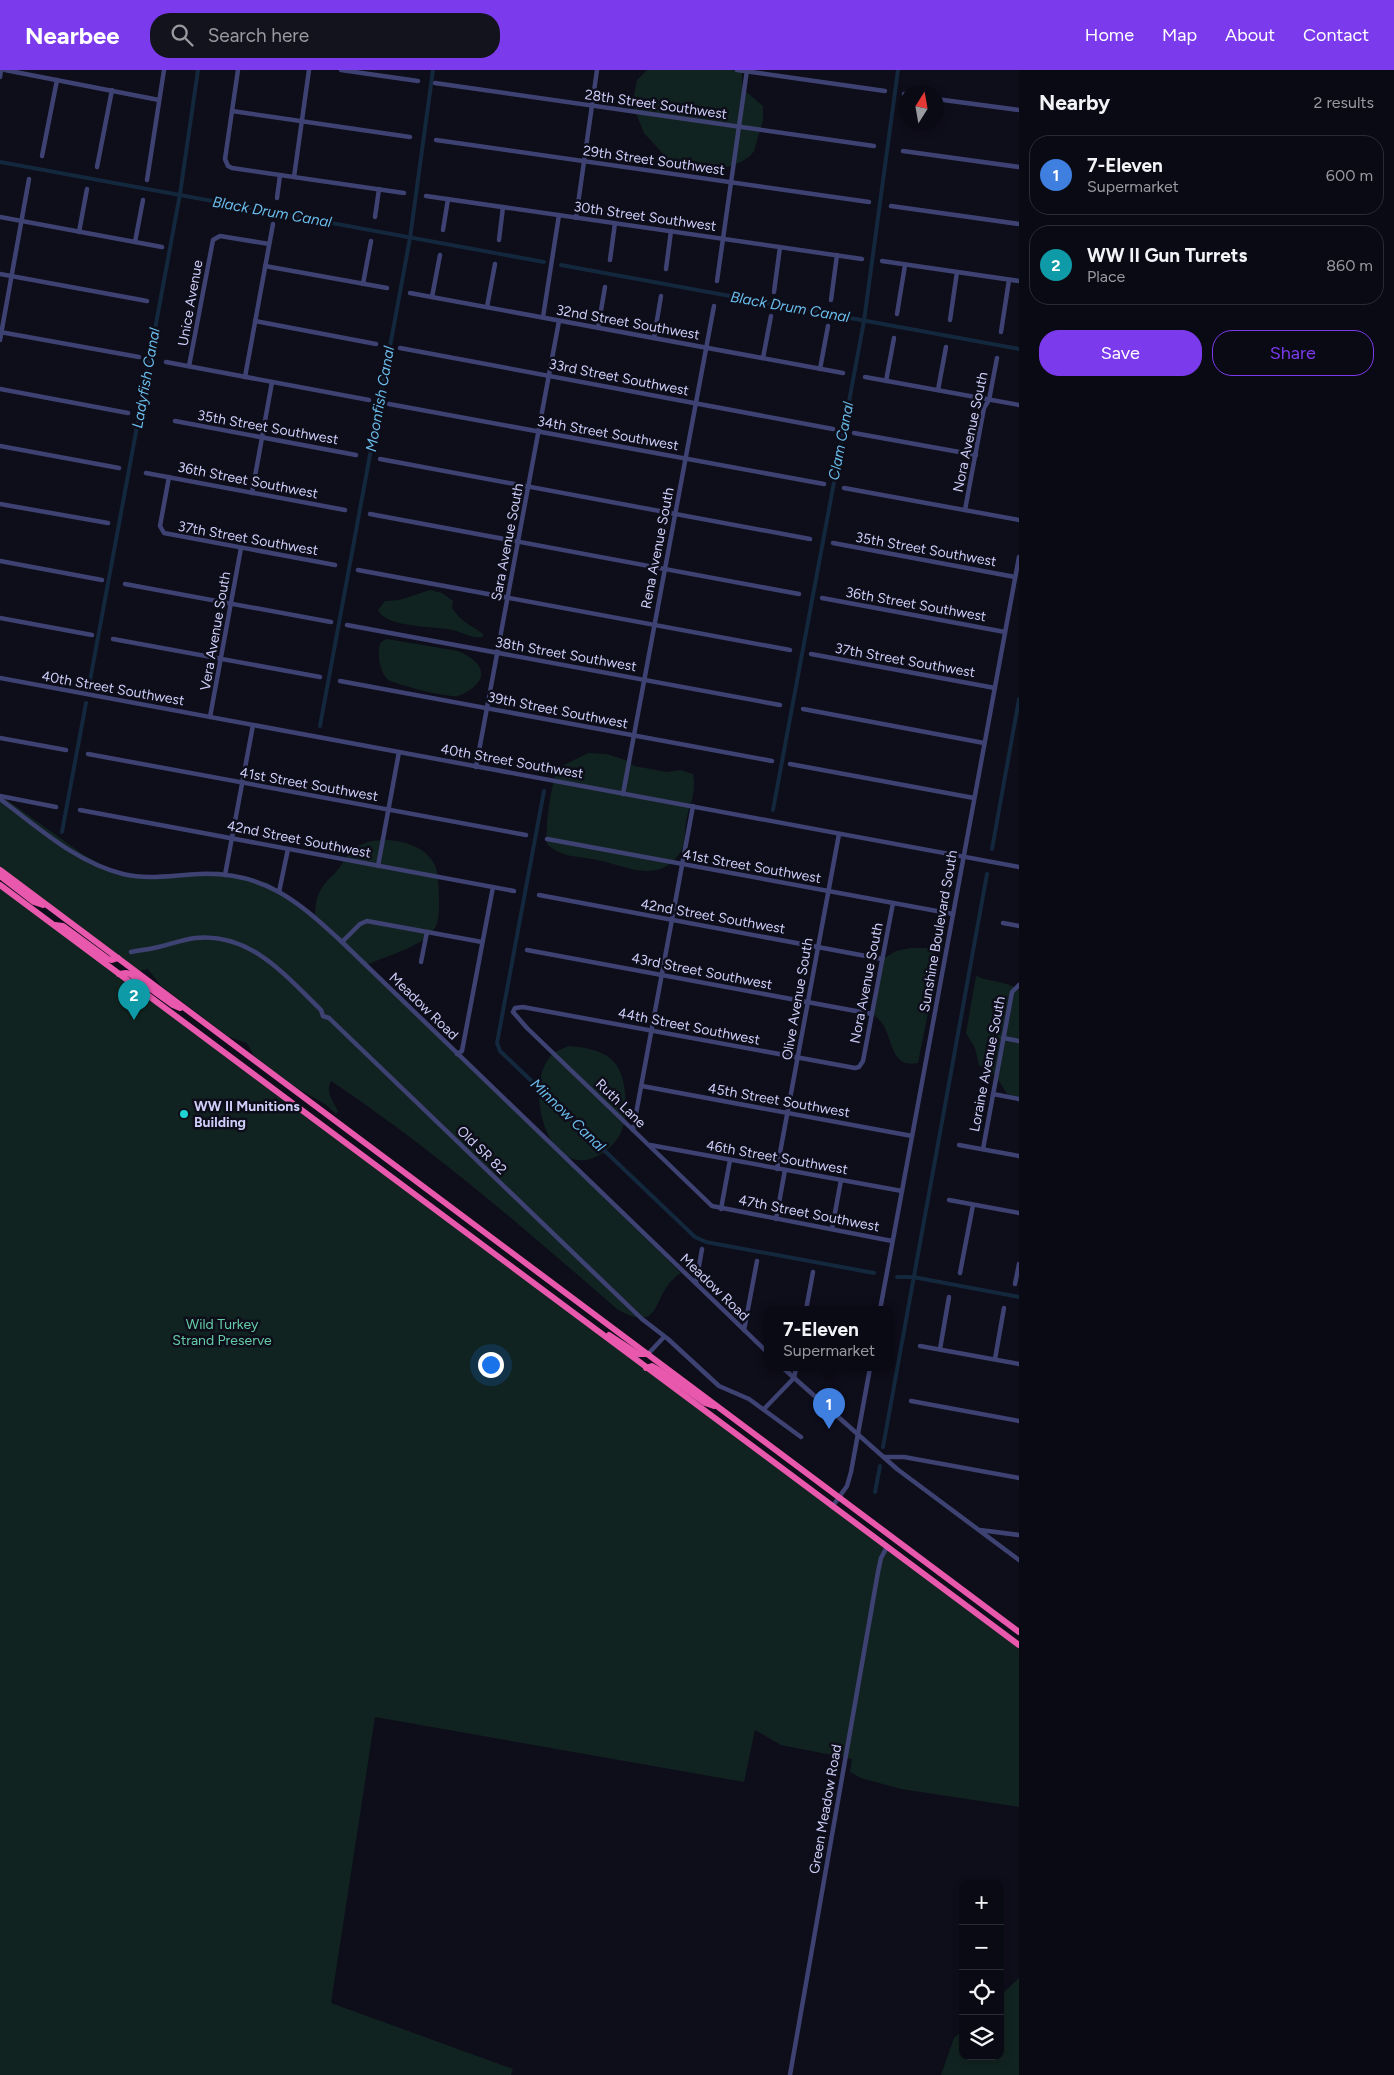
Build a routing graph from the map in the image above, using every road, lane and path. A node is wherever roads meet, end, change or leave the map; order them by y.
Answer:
1 (1, 70) edge
2 (5, 70) edge
3 (164, 70) edge
4 (238, 70) edge
5 (309, 70) edge
6 (341, 70) edge
7 (597, 70) edge
8 (737, 70) edge
9 (19, 71) edge
10 (747, 71) edge
11 (0, 76) edge
12 (57, 80) junction
13 (418, 81) dead end
14 (435, 83) dead end
15 (112, 90) junction
16 (885, 91) dead end
17 (159, 100) junction
18 (944, 100) edge
19 (591, 106) junction
20 (1019, 110) edge
21 (232, 111) junction
22 (302, 121) junction
23 (739, 127) junction
24 (410, 137) dead end
25 (436, 140) dead end
26 (874, 146) dead end
27 (903, 151) dead end
28 (42, 156) dead end
29 (583, 162) junction
30 (97, 167) dead end
31 (1019, 167) edge
32 (280, 175) junction
33 (294, 177) junction
34 (29, 179) dead end
35 (147, 180) dead end
36 (731, 183) junction
37 (86, 189) dead end
38 (379, 189) junction
39 (404, 193) dead end
40 (426, 196) dead end
41 (277, 198) dead end
42 (448, 199) junction
43 (143, 200) dead end
44 (869, 202) dead end
45 (891, 206) dead end
46 (503, 207) junction
47 (559, 215) junction
48 (0, 217) edge
49 (375, 217) dead end
50 (576, 218) junction
51 (22, 221) junction
52 (615, 223) junction
53 (273, 224) dead end
54 (1019, 224) edge
55 (443, 230) dead end
56 (671, 231) junction
57 (79, 232) junction
58 (723, 239) junction
59 (499, 240) dead end
60 (371, 241) dead end
61 (135, 242) junction
62 (269, 244) junction
63 (162, 247) dead end
64 (780, 247) junction
65 (440, 255) dead end
66 (837, 255) junction
67 (862, 258) dead end
68 (610, 260) dead end
69 (882, 261) dead end
70 (495, 264) dead end
71 (905, 265) junction
72 (265, 266) junction
73 (666, 269) dead end
74 (957, 272) junction
75 (0, 274) edge
76 (12, 276) junction
77 (1009, 280) junction
78 (717, 281) dead end
79 (1019, 281) edge
80 (363, 284) junction
81 (605, 287) dead end
82 (387, 288) dead end
83 (774, 292) dead end
84 (410, 293) dead end
85 (661, 296) dead end
86 (432, 297) junction
87 (831, 300) dead end
88 (147, 302) dead end
89 (714, 306) dead end
90 (487, 307) junction
91 (897, 314) dead end
92 (771, 316) dead end
93 (543, 318) junction
94 (950, 320) dead end
95 (559, 321) junction
96 (255, 322) junction
97 (828, 326) dead end
98 (598, 328) junction
99 (1, 332) edge
100 (1001, 332) dead end
101 (654, 338) junction
102 (894, 338) dead end
103 (0, 340) edge
104 (376, 344) dead end
105 (946, 347) dead end
106 (400, 348) dead end
107 (706, 348) junction
108 (139, 357) dead end
109 (763, 358) junction
110 (997, 358) dead end
111 (166, 362) dead end
112 (189, 366) junction
113 (820, 369) junction
114 (843, 373) dead end
115 (549, 376) junction
116 (245, 377) junction
117 (865, 377) dead end
118 (886, 381) junction
119 (272, 382) junction
120 (0, 389) edge
121 (938, 390) junction
122 (369, 400) dead end
123 (989, 400) junction
124 (695, 403) junction
125 (389, 404) dead end
126 (1019, 405) edge
127 (128, 413) dead end
128 (175, 421) dead end
129 (833, 429) dead end
130 (539, 431) junction
131 (854, 432) dead end
132 (262, 437) junction
133 (0, 446) edge
134 (356, 455) dead end
135 (976, 455) junction
136 (685, 458) junction
137 (380, 459) dead end
138 (119, 468) dead end
139 (146, 473) dead end
140 (169, 477) junction
141 (824, 484) dead end
142 (529, 486) junction
143 (844, 488) dead end
144 (252, 493) junction
145 (0, 504) edge
146 (345, 510) dead end
147 (966, 510) junction
148 (370, 514) dead end
149 (675, 514) junction
150 (1019, 520) edge
151 (108, 524) dead end
152 (810, 539) dead end
153 (518, 542) junction
154 (833, 543) dead end
155 (241, 548) junction
156 (1019, 557) edge
157 (0, 561) edge
158 (336, 565) dead end
159 (665, 569) junction
160 (358, 570) dead end
161 (1015, 577) junction
162 (102, 580) dead end
163 (126, 584) dead end
164 (800, 594) dead end
165 (508, 598) junction
166 (822, 598) dead end
167 (231, 604) junction
168 (0, 618) edge
169 (331, 622) dead end
170 (347, 625) dead end
171 (654, 625) junction
172 (1005, 632) junction
173 (92, 635) dead end
174 (113, 638) dead end
175 (790, 650) dead end
176 (497, 653) junction
177 (811, 654) dead end
178 (221, 658) junction
179 (320, 677) dead end
180 (0, 678) edge
181 (644, 680) junction
182 (340, 681) dead end
183 (995, 688) junction
184 (780, 706) dead end
185 (487, 708) junction
186 (803, 710) dead end
187 (210, 717) junction
188 (253, 725) junction
189 (634, 736) junction
190 (0, 738) edge
191 (984, 743) junction
192 (66, 750) dead end
193 (399, 752) junction
194 (88, 754) dead end
195 (772, 761) dead end
196 (790, 764) dead end
197 (476, 766) junction
198 (242, 783) junction
199 (623, 794) junction
200 (0, 797) edge
201 (974, 798) junction
202 (693, 806) junction
203 (56, 807) dead end
204 (80, 810) dead end
205 (389, 810) junction
206 (839, 834) junction
207 (526, 835) dead end
208 (232, 838) junction
209 (547, 840) dead end
210 (288, 848) junction
211 (964, 856) junction
212 (682, 865) junction
213 (378, 866) junction
214 (1019, 867) edge
215 (0, 870) edge
216 (225, 875) junction
217 (0, 876) edge
218 (0, 885) edge
219 (493, 887) junction
220 (514, 890) dead end
221 (829, 891) junction
222 (279, 892) junction
223 (539, 895) dead end
224 (892, 903) junction
225 (51, 908) junction
226 (953, 914) junction
227 (672, 920) junction
228 (1002, 923) dead end
229 (54, 924) junction
230 (1019, 926) edge
231 (427, 932) junction
232 (342, 942) junction
233 (482, 942) junction
234 (818, 947) junction
235 (527, 950) dead end
236 (131, 952) dead end
237 (118, 958) junction
238 (882, 959) junction
239 (421, 962) dead end
240 (119, 974) junction
241 (662, 975) junction
242 (1018, 985) edge
243 (808, 1002) junction
244 (515, 1008) joint
245 (191, 1012) junction
246 (872, 1014) junction
247 (652, 1030) junction
248 (1003, 1038) junction
249 (1019, 1041) edge
250 (457, 1054) junction
251 (798, 1058) junction
252 (860, 1067) joint
253 (642, 1086) junction
254 (993, 1094) junction
255 (1019, 1099) edge
256 (788, 1113) junction
257 (633, 1130) junction
258 (912, 1136) junction
259 (648, 1145) junction
260 (959, 1145) dead end
261 (983, 1149) junction
262 (1019, 1156) edge
263 (730, 1160) junction
264 (778, 1169) junction
265 (785, 1170) junction
266 (841, 1180) junction
267 (902, 1191) junction
268 (949, 1200) dead end
269 (973, 1205) junction
270 (721, 1208) junction
271 (1019, 1213) edge
272 (776, 1219) junction
273 (832, 1229) junction
274 (892, 1240) junction
275 (702, 1249) dead end
276 (757, 1261) dead end
277 (1019, 1264) edge
278 (813, 1272) dead end
279 (960, 1273) dead end
280 (696, 1283) junction
281 (1015, 1284) dead end
282 (949, 1297) dead end
283 (564, 1306) junction
284 (807, 1306) edge
285 (881, 1306) edge
286 (1004, 1308) dead end
287 (744, 1330) junction
288 (664, 1337) junction
289 (920, 1346) dead end
290 (764, 1349) edge
291 (940, 1349) junction
292 (648, 1354) junction
293 (995, 1359) junction
294 (1019, 1364) edge
295 (646, 1368) junction
296 (786, 1371) edge
297 (795, 1371) edge
298 (869, 1371) edge
299 (794, 1378) junction
300 (911, 1401) dead end
301 (718, 1407) junction
302 (764, 1410) junction
303 (1019, 1421) edge
304 (858, 1435) junction
305 (801, 1437) dead end
306 (884, 1458) junction
307 (1019, 1478) edge
308 (839, 1497) junction
309 (832, 1506) junction
310 (979, 1530) junction
311 (1019, 1535) edge
312 (887, 1547) junction
313 (1019, 1560) edge
314 (1019, 1632) edge
315 (1019, 1645) edge
316 (790, 2075) edge

1 - 11 street
2 - 9 street
3 - 17 street
4 - 21 street
5 - 22 street
6 - 13 street
7 - 19 street
8 - 10 street
9 - 12 street
10 - 16 street
10 - 23 street
12 - 15 street
12 - 28 street
14 - 19 street, 28th Street Southwest
15 - 17 street
15 - 30 street
17 - 35 street
18 - 20 street
19 - 23 street, 28th Street Southwest
19 - 29 street
21 - 22 street
21 - 32 street
22 - 24 street
22 - 33 street
23 - 26 street, 28th Street Southwest
23 - 36 street
25 - 29 street, 29th Street Southwest
27 - 31 street
29 - 36 street, 29th Street Southwest
29 - 50 street
32 - 33 street
32 - 41 street
33 - 38 street
34 - 51 street
36 - 44 street, 29th Street Southwest
36 - 58 street
37 - 57 street
38 - 39 street
38 - 49 street
40 - 42 street, 30th Street Southwest
42 - 46 street, 30th Street Southwest
42 - 55 street
43 - 61 street
45 - 54 street
46 - 47 street, 30th Street Southwest
46 - 59 street
47 - 50 street, 30th Street Southwest
47 - 93 street
48 - 51 street
50 - 52 street, 30th Street Southwest
51 - 57 street
51 - 76 street
52 - 56 street, 30th Street Southwest
52 - 68 street
53 - 62 street
56 - 58 street, 30th Street Southwest
56 - 73 street
57 - 61 street
58 - 64 street, 30th Street Southwest
58 - 78 street
60 - 80 street
61 - 63 street
62 - 72 street
62 - 112 street, Unice Avenue
64 - 66 street, 30th Street Southwest
64 - 83 street
65 - 86 street
66 - 67 street, 30th Street Southwest
66 - 87 street
69 - 71 street
70 - 90 street
71 - 74 street
71 - 91 street
72 - 80 street
72 - 96 street
74 - 77 street
74 - 94 street
75 - 76 street
76 - 88 street
76 - 99 street
77 - 79 street
77 - 100 street
80 - 82 street
81 - 98 street
84 - 86 street, 32nd Street Southwest
85 - 101 street
86 - 90 street, 32nd Street Southwest
89 - 107 street, Rena Avenue South
90 - 93 street, 32nd Street Southwest
92 - 109 street
93 - 95 street, 32nd Street Southwest
95 - 98 street, 32nd Street Southwest
95 - 115 street, Sara Avenue South
96 - 104 street
96 - 116 street
97 - 113 street
98 - 101 street, 32nd Street Southwest
99 - 103 street
99 - 108 street
101 - 107 street, 32nd Street Southwest
102 - 118 street
105 - 121 street
106 - 115 street, 33rd Street Southwest
107 - 109 street, 32nd Street Southwest
107 - 124 street, Rena Avenue South
109 - 113 street, 32nd Street Southwest
110 - 123 street, Nora Avenue South
111 - 112 street
112 - 116 street
113 - 114 street, 32nd Street Southwest
115 - 124 street, 33rd Street Southwest
115 - 130 street, Sara Avenue South
116 - 119 street
117 - 118 street
118 - 121 street
119 - 122 street
119 - 132 street
120 - 127 street
121 - 123 street
123 - 126 street
123 - 135 street, Nora Avenue South
124 - 129 street, 33rd Street Southwest
124 - 136 street, Rena Avenue South
125 - 130 street, 34th Street Southwest
128 - 132 street, 35th Street Southwest
130 - 136 street, 34th Street Southwest
130 - 142 street, Sara Avenue South
131 - 135 street
132 - 134 street, 35th Street Southwest
132 - 144 street
133 - 138 street
135 - 147 street, Nora Avenue South
136 - 141 street, 34th Street Southwest
136 - 149 street, Rena Avenue South
137 - 142 street
139 - 140 street, 36th Street Southwest
140 - 144 street, 36th Street Southwest
140 - 155 street, 37th Street Southwest
142 - 149 street
142 - 153 street, Sara Avenue South
143 - 147 street
144 - 146 street, 36th Street Southwest
145 - 151 street
147 - 150 street
148 - 153 street
149 - 152 street
149 - 159 street, Rena Avenue South
153 - 159 street
153 - 165 street, Sara Avenue South
154 - 161 street, 35th Street Southwest
155 - 158 street, 37th Street Southwest
155 - 167 street, Vera Avenue South
156 - 161 street, Sunshine Boulevard South
157 - 162 street
159 - 164 street
159 - 171 street, Rena Avenue South
160 - 165 street
161 - 172 street, Sunshine Boulevard South
163 - 167 street
165 - 171 street
165 - 176 street, Sara Avenue South
166 - 172 street, 36th Street Southwest
167 - 169 street
167 - 178 street, Vera Avenue South
168 - 173 street
170 - 176 street, 38th Street Southwest
171 - 175 street
171 - 181 street, Rena Avenue South
172 - 183 street, Sunshine Boulevard South
174 - 178 street
176 - 181 street, 38th Street Southwest
176 - 185 street, Sara Avenue South
177 - 183 street, 37th Street Southwest
178 - 179 street
178 - 187 street, Vera Avenue South
180 - 187 street, 40th Street Southwest
181 - 184 street, 38th Street Southwest
181 - 189 street, Rena Avenue South
182 - 185 street, 39th Street Southwest
183 - 191 street, Sunshine Boulevard South
185 - 189 street, 39th Street Southwest
185 - 197 street, Sara Avenue South
186 - 191 street
187 - 188 street, 40th Street Southwest
188 - 193 street, 40th Street Southwest
188 - 198 street
189 - 195 street, 39th Street Southwest
189 - 199 street, Rena Avenue South
190 - 192 street
191 - 201 street, Sunshine Boulevard South
193 - 197 street, 40th Street Southwest
193 - 205 street
194 - 198 street, 41st Street Southwest
196 - 201 street
197 - 199 street, 40th Street Southwest
198 - 205 street, 41st Street Southwest
198 - 208 street
199 - 202 street, 40th Street Southwest
200 - 203 street
200 - 216 street, Meadow Road
201 - 211 street, Sunshine Boulevard South
202 - 206 street, 40th Street Southwest
202 - 212 street
204 - 208 street, 42nd Street Southwest
205 - 207 street, 41st Street Southwest
205 - 213 street
206 - 211 street, 40th Street Southwest
206 - 221 street, Olive Avenue South
208 - 210 street, 42nd Street Southwest
208 - 216 street
209 - 212 street, 41st Street Southwest
210 - 213 street, 42nd Street Southwest
210 - 222 street
211 - 214 street, 40th Street Southwest
211 - 226 street, Sunshine Boulevard South
212 - 221 street, 41st Street Southwest
212 - 227 street
213 - 219 street, 42nd Street Southwest
215 - 225 highway
216 - 222 street, Meadow Road
217 - 225 highway
218 - 229 highway
219 - 220 street, 42nd Street Southwest
219 - 233 street
221 - 224 street, 41st Street Southwest
221 - 234 street, Olive Avenue South
222 - 232 street, Meadow Road
223 - 227 street, 42nd Street Southwest
224 - 226 street, 41st Street Southwest
224 - 238 street, Nora Avenue South
225 - 237 highway
226 - 258 street, Sunshine Boulevard South
227 - 234 street, 42nd Street Southwest
227 - 241 street
228 - 230 street
229 - 237 highway
229 - 240 highway
231 - 232 street
231 - 233 street
231 - 239 street
232 - 250 street, Meadow Road
233 - 250 street
234 - 238 street, 42nd Street Southwest
234 - 243 street, Olive Avenue South
235 - 241 street, 43rd Street Southwest
236 - 288 street, Old SR 82
237 - 245 highway
238 - 246 street, Nora Avenue South
240 - 245 highway
240 - 283 highway
241 - 243 street, 43rd Street Southwest
241 - 247 street
242 - 248 street, Loraine Avenue South
243 - 246 street, 43rd Street Southwest
243 - 251 street, Olive Avenue South
244 - 247 street, 44th Street Southwest
244 - 257 street, Ruth Lane
245 - 292 highway
246 - 252 street, Nora Avenue South
247 - 251 street, 44th Street Southwest
247 - 253 street
248 - 249 street
248 - 254 street, Loraine Avenue South
250 - 280 street, Meadow Road
251 - 252 street, 44th Street Southwest
251 - 256 street, Olive Avenue South
253 - 256 street, 45th Street Southwest
253 - 257 street
254 - 255 street
254 - 261 street, Loraine Avenue South
256 - 258 street, 45th Street Southwest
256 - 264 street, Olive Avenue South
257 - 259 street, Ruth Lane
258 - 267 street, Sunshine Boulevard South
259 - 263 street, 46th Street Southwest
259 - 270 street, Ruth Lane
260 - 261 street
261 - 262 street
263 - 264 street, 46th Street Southwest
263 - 270 street
264 - 265 street, 46th Street Southwest
265 - 266 street, 46th Street Southwest
265 - 272 street
266 - 267 street, 46th Street Southwest
266 - 273 street
267 - 274 street, Sunshine Boulevard South
268 - 269 street
269 - 271 street
269 - 279 street
270 - 272 street, 47th Street Southwest
272 - 273 street, 47th Street Southwest
273 - 274 street, 47th Street Southwest
274 - 285 street, Sunshine Boulevard South
275 - 280 street
276 - 287 street
277 - 281 street
278 - 284 street
280 - 287 street, Meadow Road
282 - 291 street
283 - 292 highway
283 - 295 highway
286 - 293 street
287 - 290 street, Meadow Road
288 - 292 street
288 - 302 street, Old SR 82
289 - 291 street
291 - 293 street
292 - 301 highway
293 - 294 street
295 - 301 highway
295 - 309 highway
296 - 299 street
297 - 299 street
298 - 304 street
299 - 302 street
299 - 304 street
300 - 303 street
301 - 308 highway
302 - 305 street, Old SR 82
304 - 306 street
304 - 308 street
306 - 307 street
306 - 310 street
308 - 309 street
308 - 314 highway
309 - 312 highway
310 - 311 street
310 - 313 street
312 - 315 highway
312 - 316 street, Green Meadow Road

